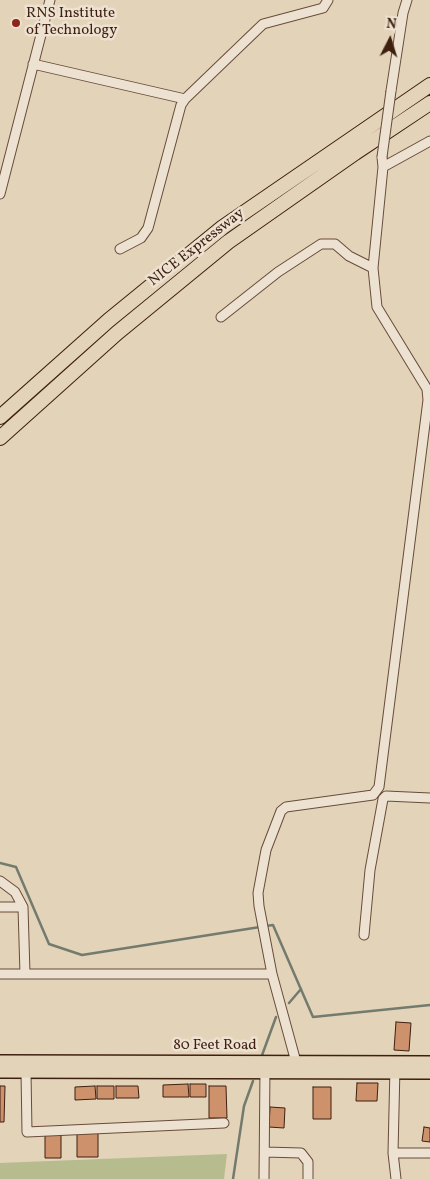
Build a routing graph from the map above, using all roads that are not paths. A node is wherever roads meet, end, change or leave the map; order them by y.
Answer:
1 (50, 0) edge
2 (328, 0) edge
3 (407, 0) edge
4 (33, 64) junction
5 (430, 85) edge
6 (185, 99) junction
7 (430, 103) edge
8 (430, 141) edge
9 (383, 167) junction
10 (0, 194) edge
11 (120, 249) dead end
12 (373, 268) junction
13 (221, 317) dead end
14 (428, 390) edge
15 (0, 417) edge
16 (0, 438) edge
17 (430, 798) edge
18 (0, 881) edge
19 (0, 907) edge
20 (23, 907) junction
21 (364, 935) dead end
22 (0, 974) edge
23 (25, 974) junction
24 (272, 974) junction
25 (0, 1061) edge
26 (296, 1062) junction
27 (430, 1062) edge
28 (265, 1067) junction
29 (395, 1067) junction
30 (0, 1072) edge
31 (26, 1072) junction
32 (430, 1073) edge
33 (224, 1123) dead end
34 (265, 1152) junction
35 (430, 1153) edge
36 (393, 1154) junction
37 (264, 1179) edge
38 (308, 1179) edge
39 (396, 1179) edge

1 - 4 street
2 - 6 street
3 - 9 street, bridge
4 - 6 street
4 - 10 street
5 - 15 highway, NICE Expressway
6 - 11 street
7 - 16 highway, NICE Expressway
8 - 9 street
9 - 12 street
12 - 13 street
12 - 14 street
14 - 24 street
17 - 21 street
18 - 20 street
19 - 20 street
20 - 23 street
22 - 23 street
23 - 24 street
24 - 26 street
25 - 28 main road, 80 Feet Road
26 - 28 main road, 80 Feet Road
26 - 29 main road, 80 Feet Road
27 - 29 main road, 80 Feet Road
28 - 29 main road, 80 Feet Road
28 - 31 main road, 80 Feet Road
28 - 34 street
29 - 32 main road, 80 Feet Road
29 - 36 street
30 - 31 main road, 80 Feet Road
31 - 33 street
34 - 37 street
34 - 38 street
35 - 36 street
36 - 39 street

